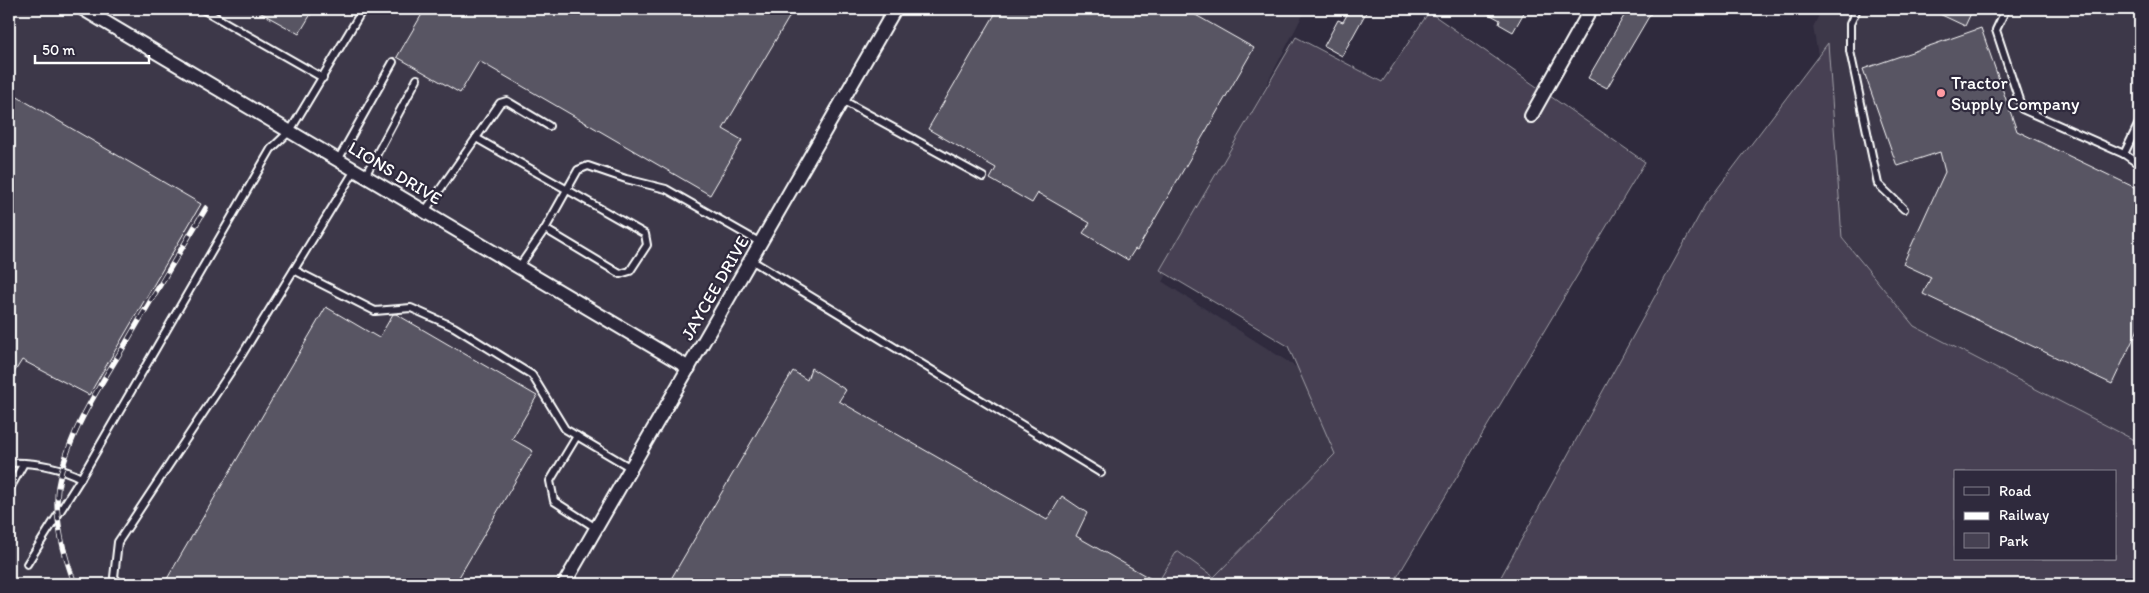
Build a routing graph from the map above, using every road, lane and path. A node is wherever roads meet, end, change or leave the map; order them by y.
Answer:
1 (83, 9) edge
2 (202, 9) edge
3 (363, 9) edge
4 (895, 9) edge
5 (1591, 9) edge
6 (1857, 9) edge
7 (2006, 9) edge
8 (393, 62) dead end
9 (323, 78) junction
10 (417, 78) dead end
11 (842, 100) junction
12 (1531, 116) dead end
13 (2140, 121) edge
14 (549, 126) dead end
15 (290, 130) junction
16 (476, 138) junction
17 (2124, 154) junction
18 (338, 160) junction
19 (2140, 165) edge
20 (360, 173) junction
21 (983, 176) dead end
22 (566, 190) junction
23 (1904, 209) dead end
24 (425, 211) junction
25 (544, 229) junction
26 (761, 243) junction
27 (751, 260) junction
28 (520, 267) junction
29 (294, 270) junction
30 (689, 368) junction
31 (577, 436) junction
32 (24, 462) junction
33 (9, 463) edge
34 (631, 468) junction
35 (1101, 473) dead end
36 (81, 478) junction
37 (9, 490) edge
38 (596, 528) junction
39 (27, 564) dead end
40 (120, 584) edge
41 (564, 584) edge

1 - 15 street, LIONS DRIVE
2 - 9 lane
3 - 9 lane
4 - 11 street, JAYCEE DRIVE
5 - 12 street
6 - 23 lane
7 - 17 lane
8 - 18 lane
9 - 15 lane
10 - 20 lane
11 - 21 lane
11 - 26 street, JAYCEE DRIVE
13 - 17 lane
14 - 16 lane
15 - 18 street, LIONS DRIVE
15 - 36 lane
16 - 22 lane
16 - 24 lane
17 - 19 lane
18 - 20 street, LIONS DRIVE
20 - 24 street, LIONS DRIVE
20 - 29 lane
22 - 25 lane
22 - 25 lane
22 - 26 lane
24 - 28 street, LIONS DRIVE
25 - 28 lane
26 - 27 street, JAYCEE DRIVE
27 - 30 street, JAYCEE DRIVE
27 - 35 lane
28 - 30 street, LIONS DRIVE
29 - 31 lane
29 - 40 lane
30 - 34 street, JAYCEE DRIVE
31 - 34 lane
31 - 38 lane
32 - 33 lane
32 - 36 lane
32 - 37 lane
34 - 38 street, JAYCEE DRIVE
36 - 39 lane
38 - 41 street, JAYCEE DRIVE

